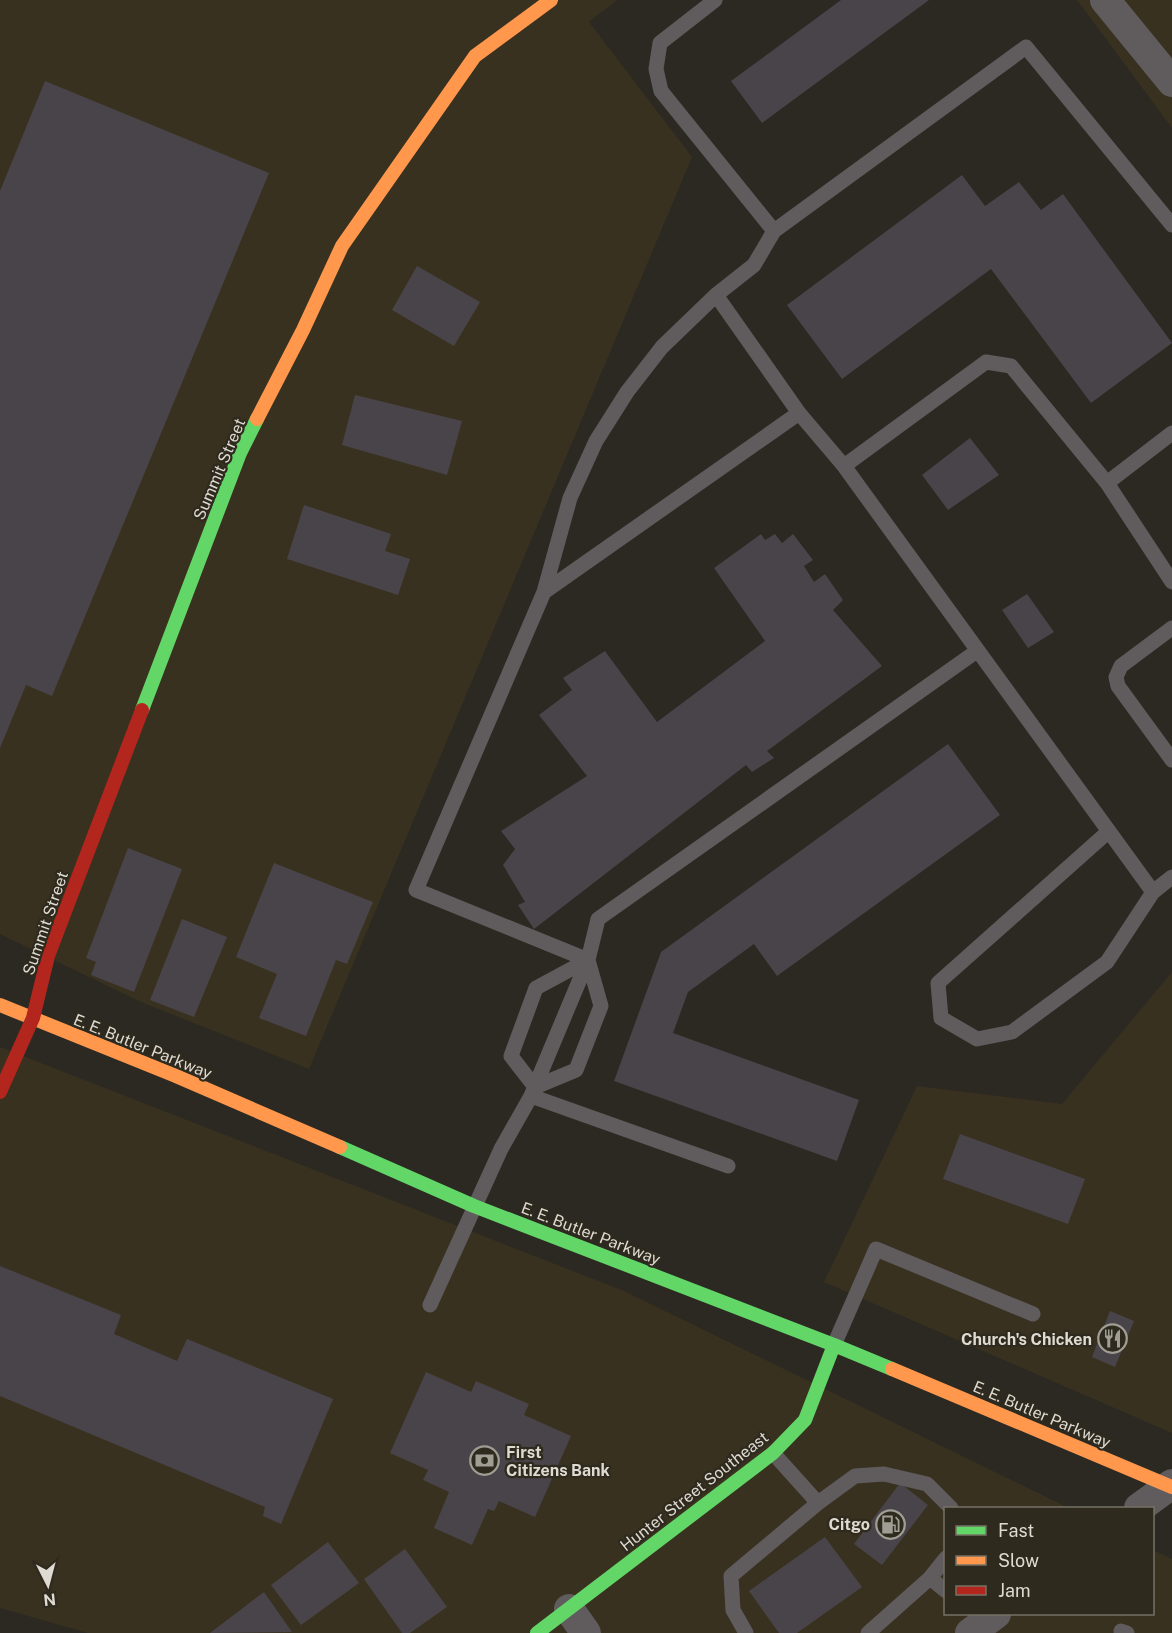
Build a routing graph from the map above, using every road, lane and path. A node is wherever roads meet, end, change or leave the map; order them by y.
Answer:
1 (551, 0) edge
2 (715, 0) edge
3 (1106, 0) edge
4 (1172, 82) edge
5 (1172, 225) edge
6 (774, 231) junction
7 (716, 295) junction
8 (799, 413) junction
9 (1172, 433) edge
10 (844, 466) junction
11 (1107, 483) junction
12 (1172, 582) edge
13 (544, 592) junction
14 (1172, 628) edge
15 (977, 651) junction
16 (1172, 760) edge
17 (1109, 831) junction
18 (1172, 877) edge
19 (1153, 892) junction
20 (588, 960) junction
21 (0, 1005) edge
22 (33, 1018) junction
23 (533, 1091) junction
24 (0, 1092) edge
25 (728, 1166) dead end
26 (474, 1206) junction
27 (430, 1305) dead end
28 (1033, 1314) dead end
29 (834, 1345) junction
30 (773, 1453) junction
31 (1171, 1486) edge
32 (818, 1503) junction
33 (949, 1507) edge
34 (1142, 1507) edge
35 (944, 1559) edge
36 (930, 1578) junction
37 (944, 1591) edge
38 (569, 1609) junction
39 (537, 1633) edge
40 (586, 1633) edge
41 (746, 1633) edge
42 (868, 1633) edge

1 - 22 main road, Summit Street
2 - 6 lane
3 - 4 street
5 - 6 lane
6 - 7 lane
7 - 8 lane
7 - 13 lane
8 - 10 lane
8 - 13 lane
9 - 11 lane
10 - 11 lane
10 - 15 lane
11 - 12 lane
13 - 20 lane
14 - 16 lane
15 - 17 lane
15 - 20 lane
17 - 19 lane
17 - 19 lane
18 - 19 lane
20 - 23 lane
20 - 23 lane
20 - 23 lane
21 - 22 main road, E. E. Butler Parkway
22 - 24 main road, Summit Street
22 - 26 main road, E. E. Butler Parkway
23 - 25 lane
23 - 26 lane
26 - 27 lane
26 - 29 main road, E. E. Butler Parkway
28 - 29 lane
29 - 30 main road, Hunter Street Southeast
29 - 31 main road, E. E. Butler Parkway
30 - 32 lane
30 - 38 main road, Hunter Street Southeast
31 - 34 street
32 - 33 lane
32 - 41 lane
35 - 36 lane
36 - 37 lane
36 - 42 lane
38 - 39 main road, Hunter Street Southeast
38 - 40 street

